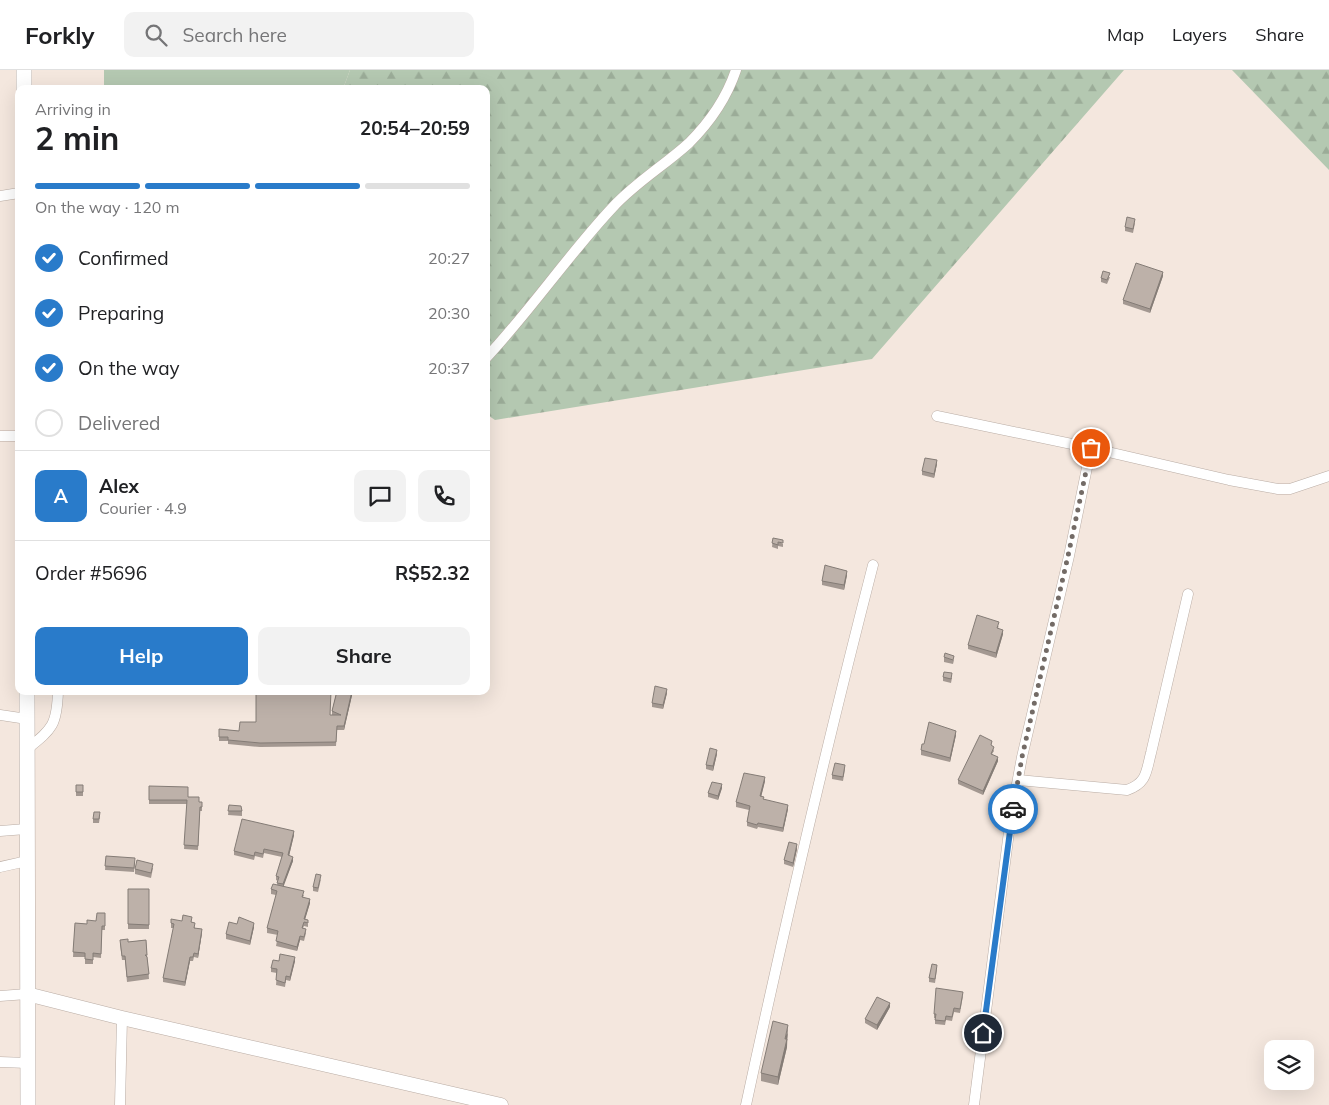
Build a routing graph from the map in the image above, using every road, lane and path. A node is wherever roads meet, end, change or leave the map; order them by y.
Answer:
1 (24, 70) edge
2 (736, 70) edge
3 (24, 85) edge
4 (15, 194) edge
5 (0, 196) edge
6 (490, 353) edge
7 (938, 416) dead end
8 (0, 436) edge
9 (15, 436) edge
10 (1091, 448) junction
11 (1329, 476) edge
12 (873, 565) dead end
13 (1188, 594) dead end
14 (27, 695) edge
15 (58, 695) edge
16 (0, 715) edge
17 (27, 719) junction
18 (26, 750) junction
19 (1018, 780) junction
20 (26, 829) junction
21 (0, 831) edge
22 (26, 862) junction
23 (0, 867) edge
24 (27, 994) junction
25 (0, 996) edge
26 (122, 1018) junction
27 (0, 1062) edge
28 (28, 1063) junction
29 (28, 1105) edge
30 (120, 1105) edge
31 (501, 1105) edge
32 (746, 1105) edge
33 (974, 1105) edge

1 - 3 main road
2 - 6 street
4 - 5 street
7 - 10 street
8 - 9 street
10 - 11 street
10 - 19 street
12 - 32 street
13 - 19 street
14 - 17 main road
15 - 18 street
16 - 17 street
17 - 18 main road
18 - 20 main road
19 - 33 street
20 - 21 street
20 - 22 main road
22 - 23 street
22 - 24 main road
24 - 25 street
24 - 26 street
24 - 28 main road
26 - 30 street
26 - 31 street
27 - 28 street
28 - 29 main road

